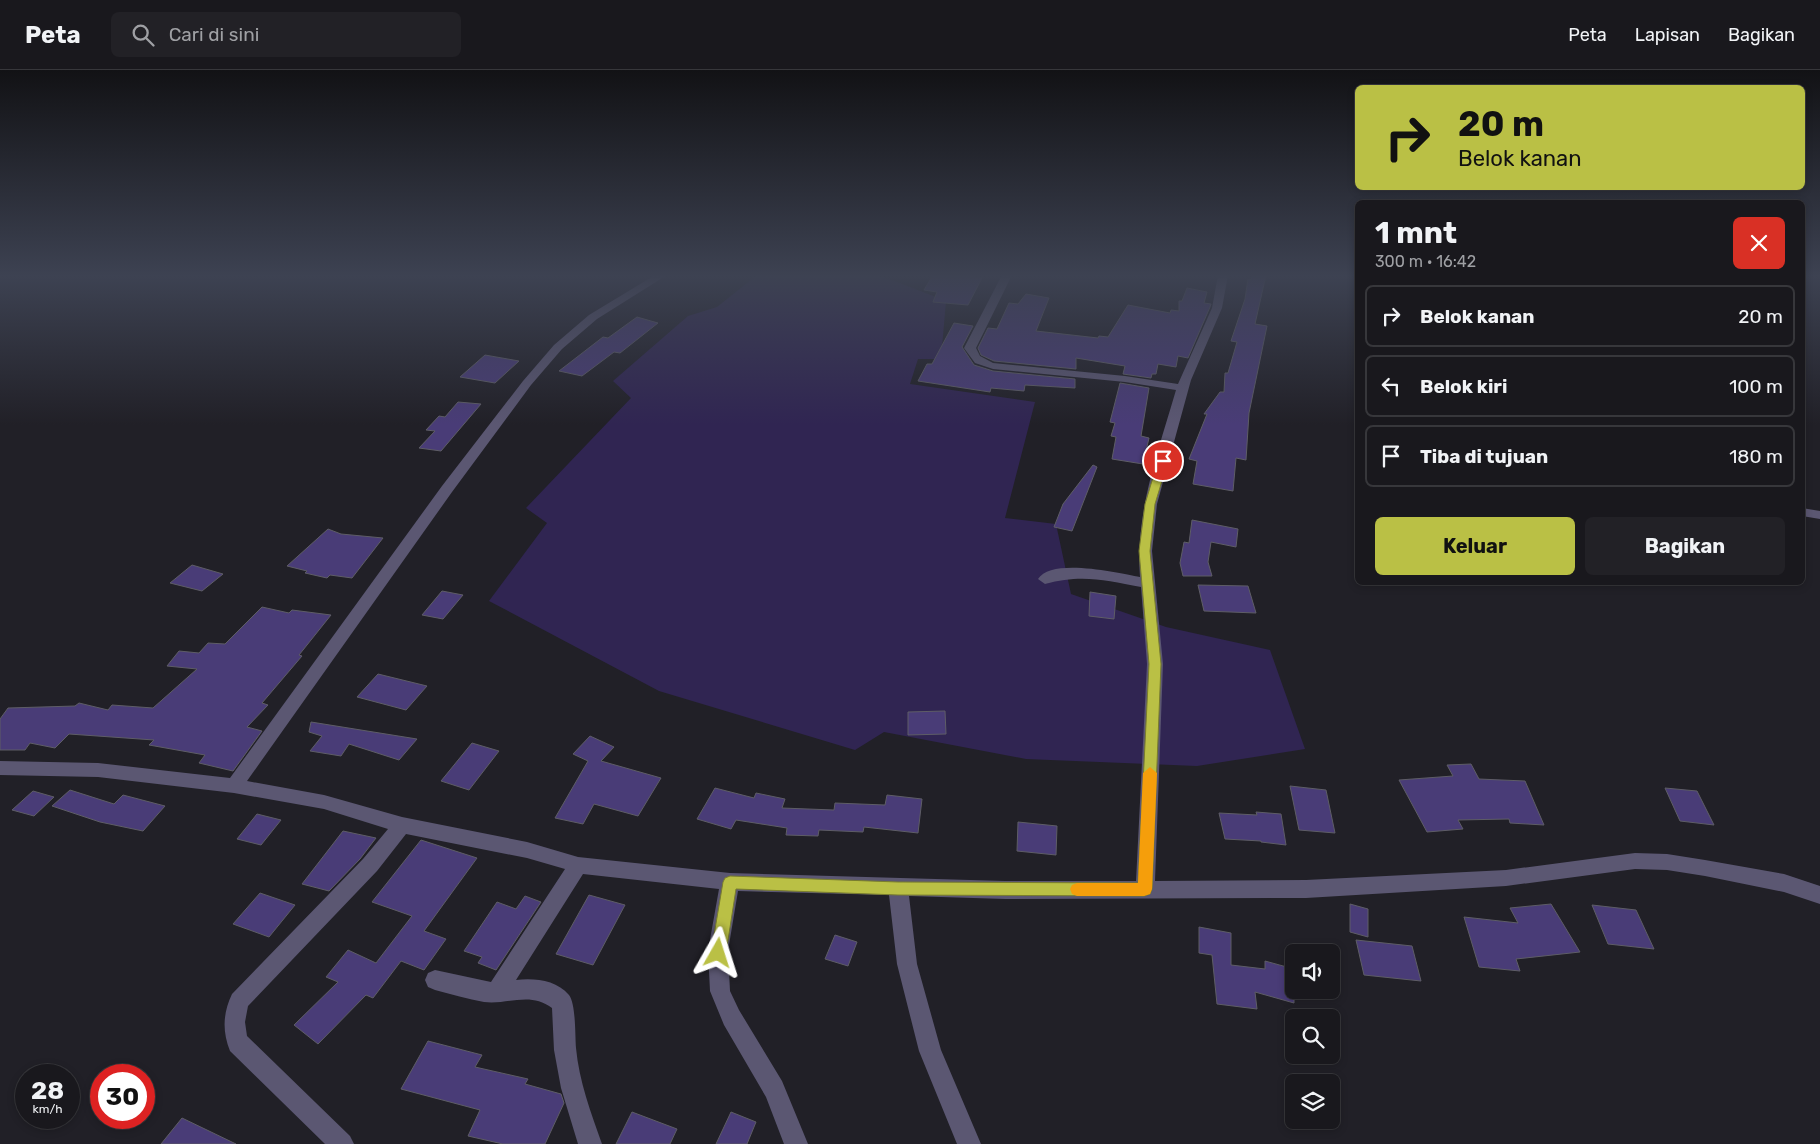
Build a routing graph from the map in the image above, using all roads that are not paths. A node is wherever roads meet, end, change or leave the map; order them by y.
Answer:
1 (584, 325) edge
2 (982, 325) edge
3 (1211, 325) edge
4 (1183, 388) junction
5 (1805, 512) edge
6 (1820, 515) edge
7 (1045, 579) dead end
8 (1148, 584) junction
9 (3, 771) edge
10 (234, 786) junction
11 (402, 825) junction
12 (578, 865) junction
13 (730, 882) junction
14 (898, 889) junction
15 (1144, 889) junction
16 (1820, 895) edge
17 (435, 980) dead end
18 (497, 991) junction
19 (342, 1144) edge
20 (590, 1144) edge
21 (796, 1144) edge
22 (969, 1144) edge

1 - 10 street
2 - 4 street
3 - 4 street
4 - 8 street
5 - 6 street
7 - 8 street
8 - 15 street
9 - 10 street
10 - 11 street
11 - 12 street
11 - 19 street
12 - 13 street
12 - 18 street
13 - 14 street
13 - 21 street
14 - 15 street
14 - 22 street
15 - 16 street
17 - 18 street
18 - 20 street

